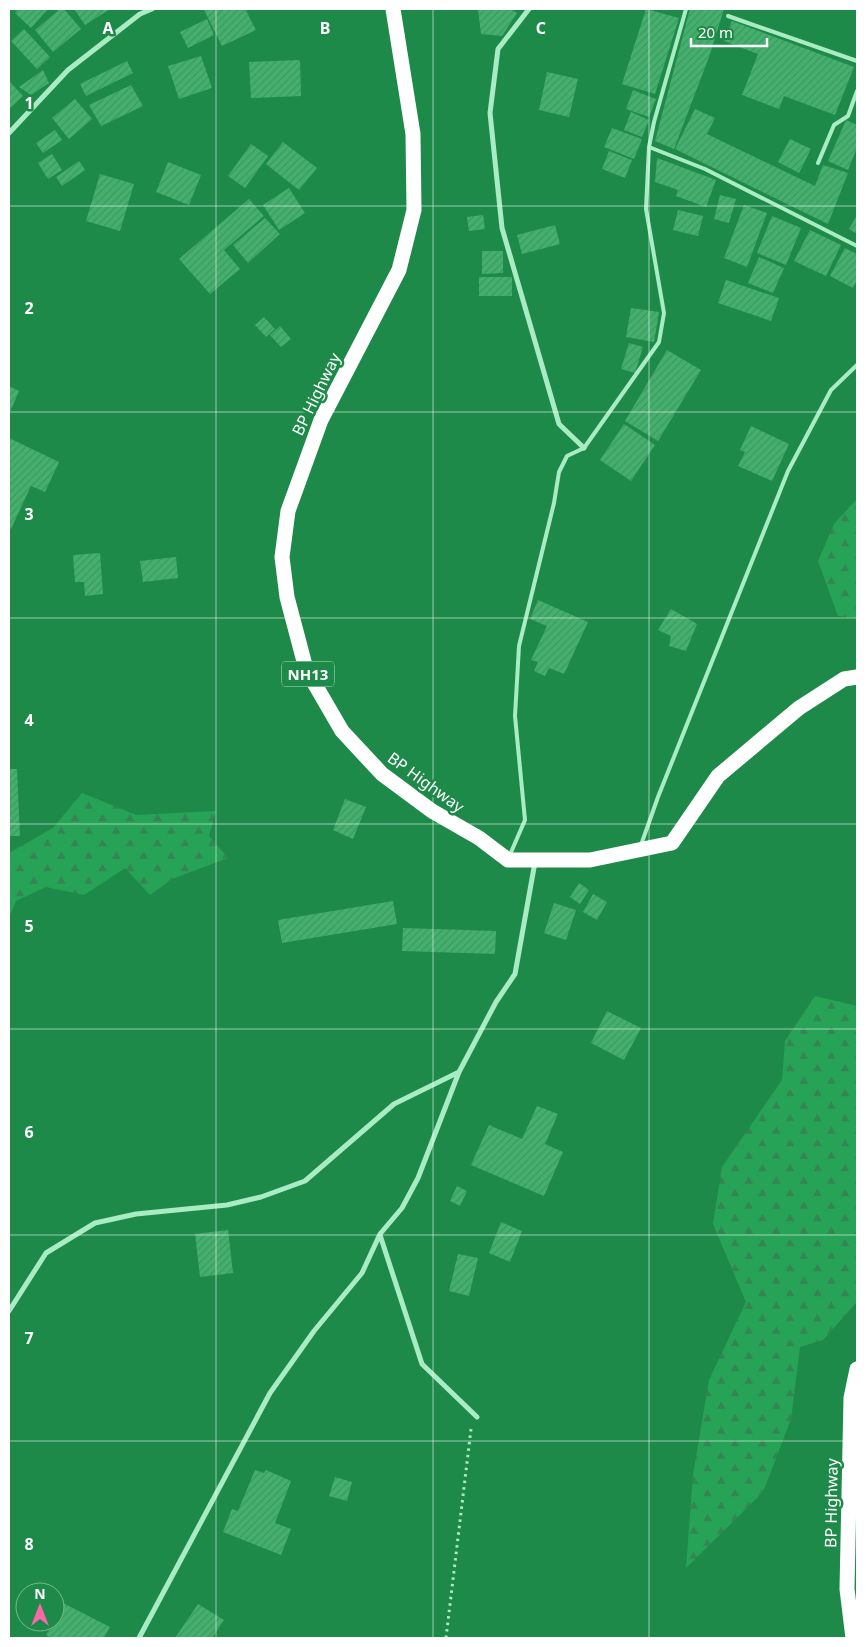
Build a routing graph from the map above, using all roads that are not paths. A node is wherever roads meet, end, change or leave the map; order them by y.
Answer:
1 (152, 9) edge
2 (392, 9) edge
3 (529, 9) edge
4 (686, 9) edge
5 (728, 16) dead end
6 (857, 61) edge
7 (857, 91) edge
8 (9, 133) edge
9 (649, 147) junction
10 (818, 162) dead end
11 (857, 246) edge
12 (857, 365) edge
13 (584, 448) junction
14 (857, 677) edge
15 (639, 851) junction
16 (508, 860) junction
17 (535, 862) junction
18 (459, 1072) junction
19 (380, 1234) junction
20 (9, 1311) edge
21 (857, 1369) edge
22 (477, 1417) road end
23 (139, 1638) edge
24 (853, 1638) edge

1 - 8 street
2 - 16 highway, BP Highway / NH13
3 - 13 street
4 - 9 lane
5 - 6 lane
7 - 10 lane
9 - 11 lane
9 - 13 lane
12 - 15 lane
13 - 16 lane
14 - 15 highway
15 - 17 highway
16 - 17 highway
17 - 18 street
18 - 19 street
18 - 20 street
19 - 22 street
19 - 23 street
21 - 24 highway, BP Highway

